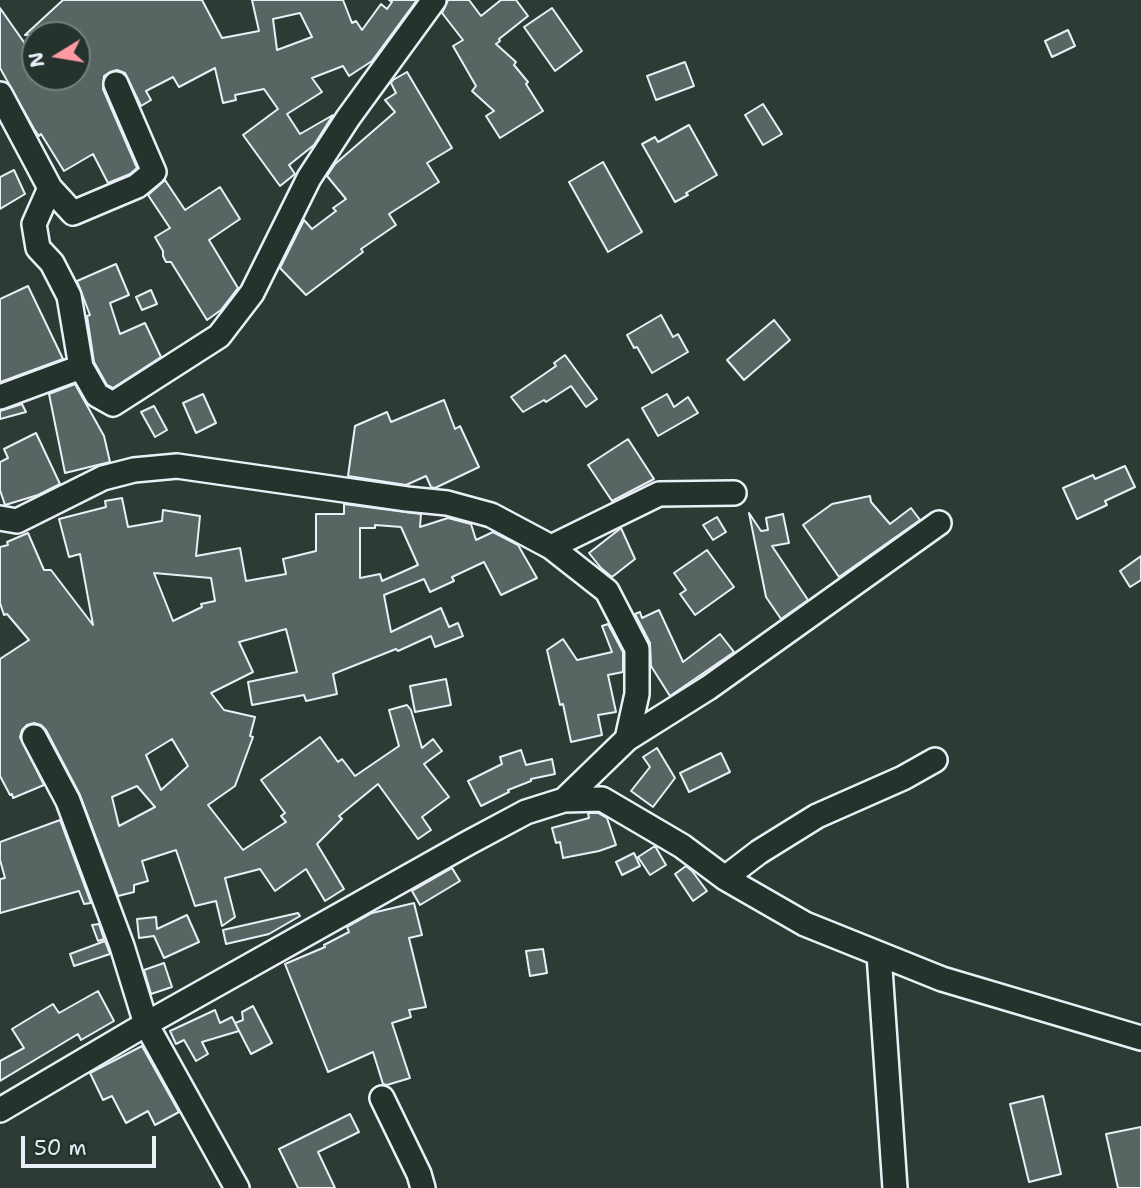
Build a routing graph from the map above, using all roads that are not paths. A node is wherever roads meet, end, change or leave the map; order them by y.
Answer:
1 (434, 0) edge
2 (117, 84) dead end
3 (0, 94) edge
4 (50, 188) junction
5 (81, 367) junction
6 (0, 397) edge
7 (734, 493) dead end
8 (0, 518) edge
9 (939, 523) dead end
10 (551, 547) junction
11 (34, 737) dead end
12 (626, 739) junction
13 (935, 761) dead end
14 (564, 800) junction
15 (725, 878) junction
16 (879, 954) junction
17 (146, 1024) junction
18 (1141, 1038) edge
19 (382, 1098) dead end
20 (0, 1110) edge
21 (237, 1188) edge
22 (423, 1188) edge
23 (895, 1188) edge

1 - 5 street
2 - 4 street
3 - 4 street
4 - 5 street
5 - 6 street
7 - 10 street
8 - 10 street
9 - 12 street
10 - 12 street
11 - 17 street
12 - 14 street
13 - 15 street
14 - 15 street
14 - 17 street
15 - 16 street
16 - 18 street
16 - 23 street
17 - 20 street
17 - 21 street
19 - 22 street

